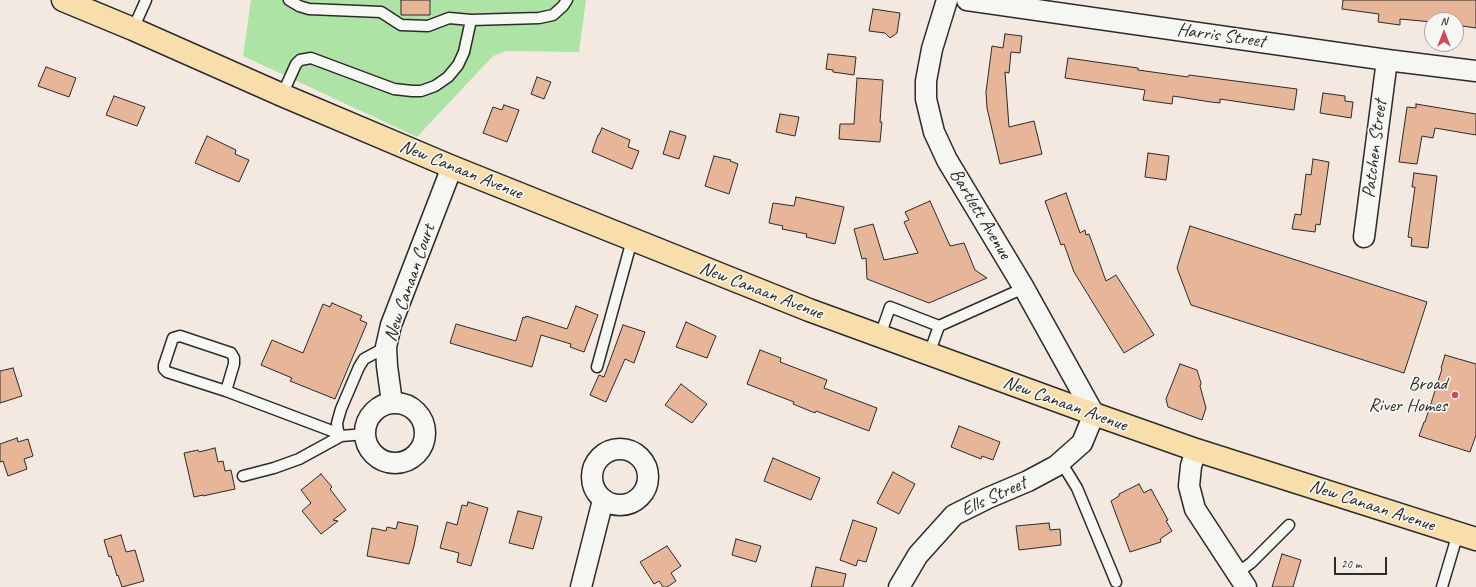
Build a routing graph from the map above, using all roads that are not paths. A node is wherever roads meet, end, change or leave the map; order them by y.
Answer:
1 (63, 0) edge
2 (146, 0) edge
3 (289, 0) edge
4 (567, 0) edge
5 (947, 0) edge
6 (967, 0) edge
7 (470, 20) junction
8 (133, 29) junction
9 (1387, 60) junction
10 (1476, 71) edge
11 (282, 95) junction
12 (452, 167) junction
13 (1364, 237) dead end
14 (632, 240) junction
15 (1024, 288) junction
16 (939, 326) junction
17 (880, 336) junction
18 (386, 347) junction
19 (929, 354) junction
20 (597, 367) dead end
21 (226, 392) junction
22 (392, 403) junction
23 (1094, 414) junction
24 (364, 434) junction
25 (340, 435) junction
26 (1196, 450) junction
27 (1061, 462) junction
28 (243, 476) dead end
29 (603, 500) dead end
30 (1289, 524) dead end
31 (1467, 536) edge
32 (1242, 580) edge
33 (1116, 582) dead end
34 (581, 587) edge
35 (900, 587) edge
36 (1442, 587) edge

1 - 8 main road, New Canaan Avenue
2 - 8 lane
3 - 7 lane
4 - 7 lane
5 - 15 street, Bartlett Avenue
6 - 9 street, Harris Street
7 - 11 lane
8 - 11 main road, New Canaan Avenue
9 - 10 street, Harris Street
9 - 13 street, Patchen Street
11 - 12 main road, New Canaan Avenue
12 - 14 main road, New Canaan Avenue
12 - 18 street, New Canaan Court
14 - 17 main road, New Canaan Avenue
14 - 20 lane
15 - 16 lane
15 - 23 street, Bartlett Avenue
16 - 17 lane
16 - 19 lane
17 - 19 main road, New Canaan Avenue
18 - 22 street, New Canaan Court
18 - 25 lane
19 - 23 main road, New Canaan Avenue
21 - 21 lane
21 - 25 lane
22 - 24 street
22 - 24 street
23 - 26 main road, New Canaan Avenue
23 - 27 street, Ells Street
24 - 25 lane
25 - 28 lane
26 - 31 main road, New Canaan Avenue
26 - 32 street
27 - 33 lane
27 - 35 street, Ells Street
29 - 34 street
30 - 32 lane
31 - 36 lane

